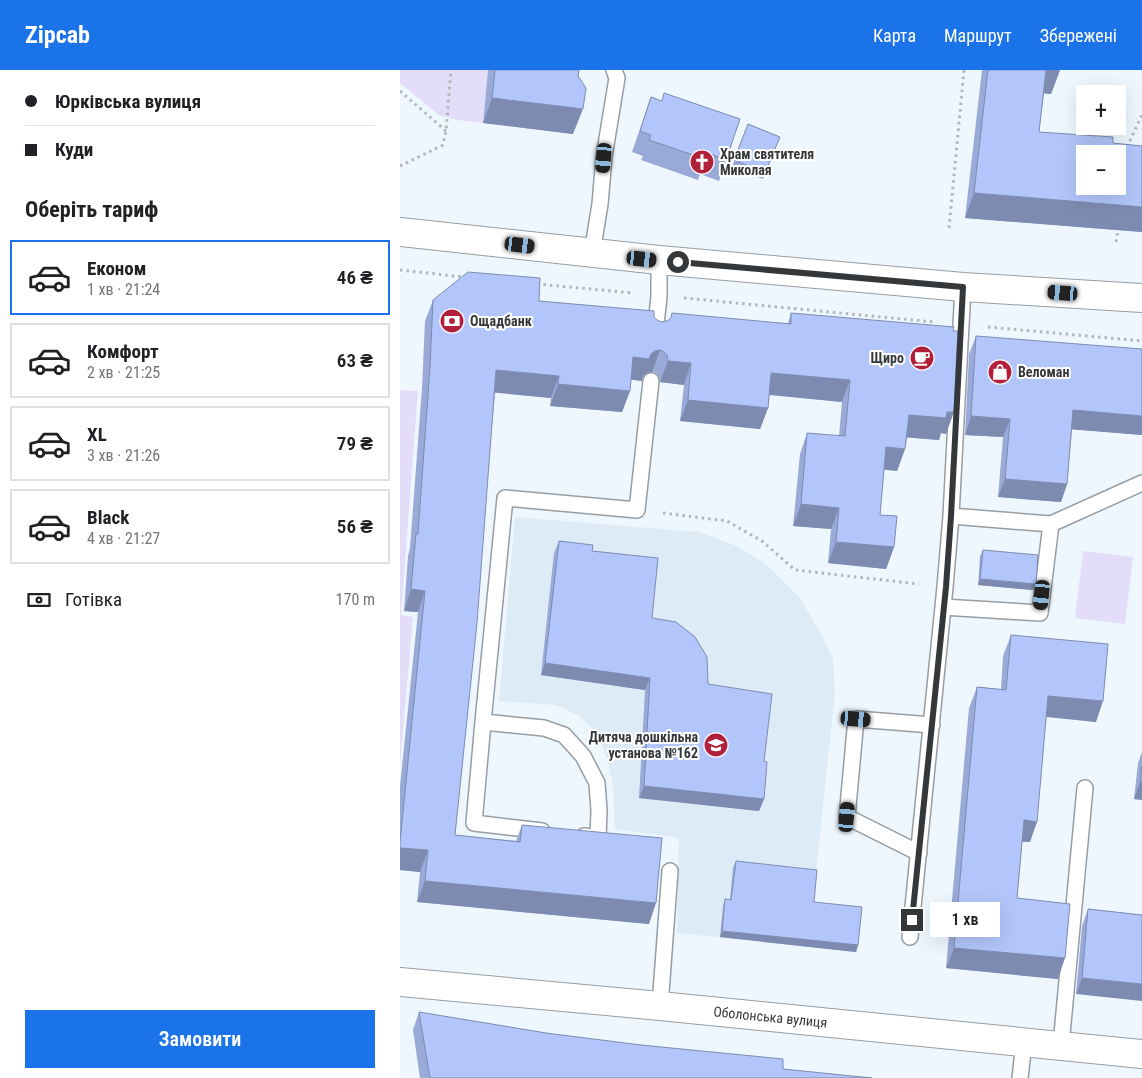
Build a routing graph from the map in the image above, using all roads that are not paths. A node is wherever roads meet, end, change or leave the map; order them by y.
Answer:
1 (614, 70) edge
2 (400, 232) edge
3 (592, 253) junction
4 (659, 260) junction
5 (963, 287) junction
6 (1142, 298) edge
7 (655, 334) edge
8 (650, 382) edge
9 (1142, 483) edge
10 (951, 516) junction
11 (1050, 524) junction
12 (943, 607) junction
13 (482, 722) junction
14 (932, 725) junction
15 (1085, 788) dead end
16 (919, 852) junction
17 (670, 871) dead end
18 (910, 937) dead end
19 (400, 982) edge
20 (660, 1006) junction
21 (1024, 1042) junction
22 (1061, 1045) junction
23 (1142, 1054) edge
24 (1020, 1078) edge

1 - 3 lane
2 - 3 street
3 - 4 street
4 - 5 street
4 - 7 lane
5 - 6 street
5 - 10 lane
8 - 13 lane
9 - 11 lane
10 - 11 lane
10 - 12 lane
11 - 12 lane
12 - 14 lane
13 - 13 lane
14 - 16 lane
14 - 16 lane
15 - 22 lane
16 - 18 lane
17 - 20 lane
19 - 20 street, Оболонська вулиця
20 - 21 street, Оболонська вулиця
21 - 22 street, Оболонська вулиця
21 - 24 lane
22 - 23 street, Оболонська вулиця

